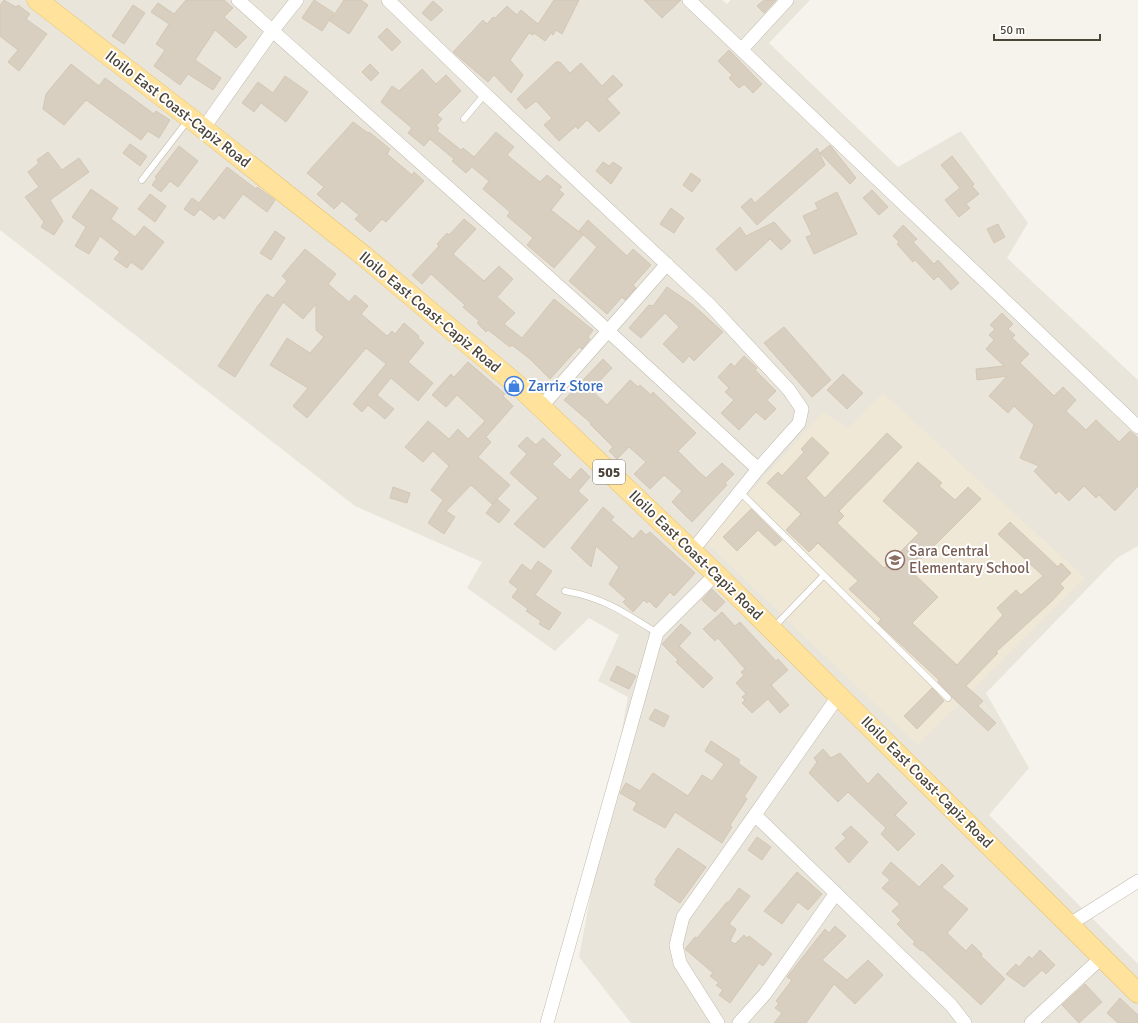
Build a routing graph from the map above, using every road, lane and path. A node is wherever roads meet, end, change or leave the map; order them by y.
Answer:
1 (37, 0) edge
2 (238, 0) edge
3 (297, 0) edge
4 (388, 0) edge
5 (689, 0) edge
6 (787, 0) edge
7 (273, 30) junction
8 (742, 49) junction
9 (485, 94) junction
10 (464, 119) dead end
11 (197, 123) junction
12 (142, 180) dead end
13 (667, 264) junction
14 (607, 330) junction
15 (541, 407) junction
16 (1138, 427) edge
17 (758, 469) junction
18 (740, 492) junction
19 (692, 551) junction
20 (716, 574) junction
21 (824, 576) junction
22 (565, 590) dead end
23 (772, 629) junction
24 (657, 633) junction
25 (839, 695) junction
26 (948, 698) dead end
27 (755, 814) junction
28 (1138, 880) edge
29 (836, 893) junction
30 (1070, 924) junction
31 (1102, 957) junction
32 (1138, 993) edge
33 (547, 1023) edge
34 (718, 1023) edge
35 (739, 1023) edge
36 (966, 1023) edge
37 (1031, 1023) edge

1 - 11 main road, Iloilo East Coast-Capiz Road / 505
2 - 7 street
3 - 7 street
4 - 9 street
5 - 8 street
6 - 8 street
7 - 11 street
7 - 14 street
8 - 16 street
9 - 10 lane
9 - 13 street
11 - 12 lane
11 - 15 main road, Iloilo East Coast-Capiz Road / 505
13 - 14 street
13 - 17 street
14 - 15 street
14 - 17 street
15 - 19 main road, Iloilo East Coast-Capiz Road / 505
17 - 18 street
18 - 19 street
18 - 21 lane
19 - 20 main road, Iloilo East Coast-Capiz Road / 505
20 - 23 main road, Iloilo East Coast-Capiz Road / 505
20 - 24 street
21 - 23 lane
21 - 26 lane
22 - 24 lane
23 - 25 main road, Iloilo East Coast-Capiz Road / 505
24 - 33 street
25 - 27 street
25 - 30 main road, Iloilo East Coast-Capiz Road / 505
27 - 29 street
27 - 34 street
28 - 30 street
29 - 35 street
29 - 36 street
30 - 31 main road, Iloilo East Coast-Capiz Road / 505
31 - 32 main road, Iloilo East Coast-Capiz Road / 505
31 - 37 street

